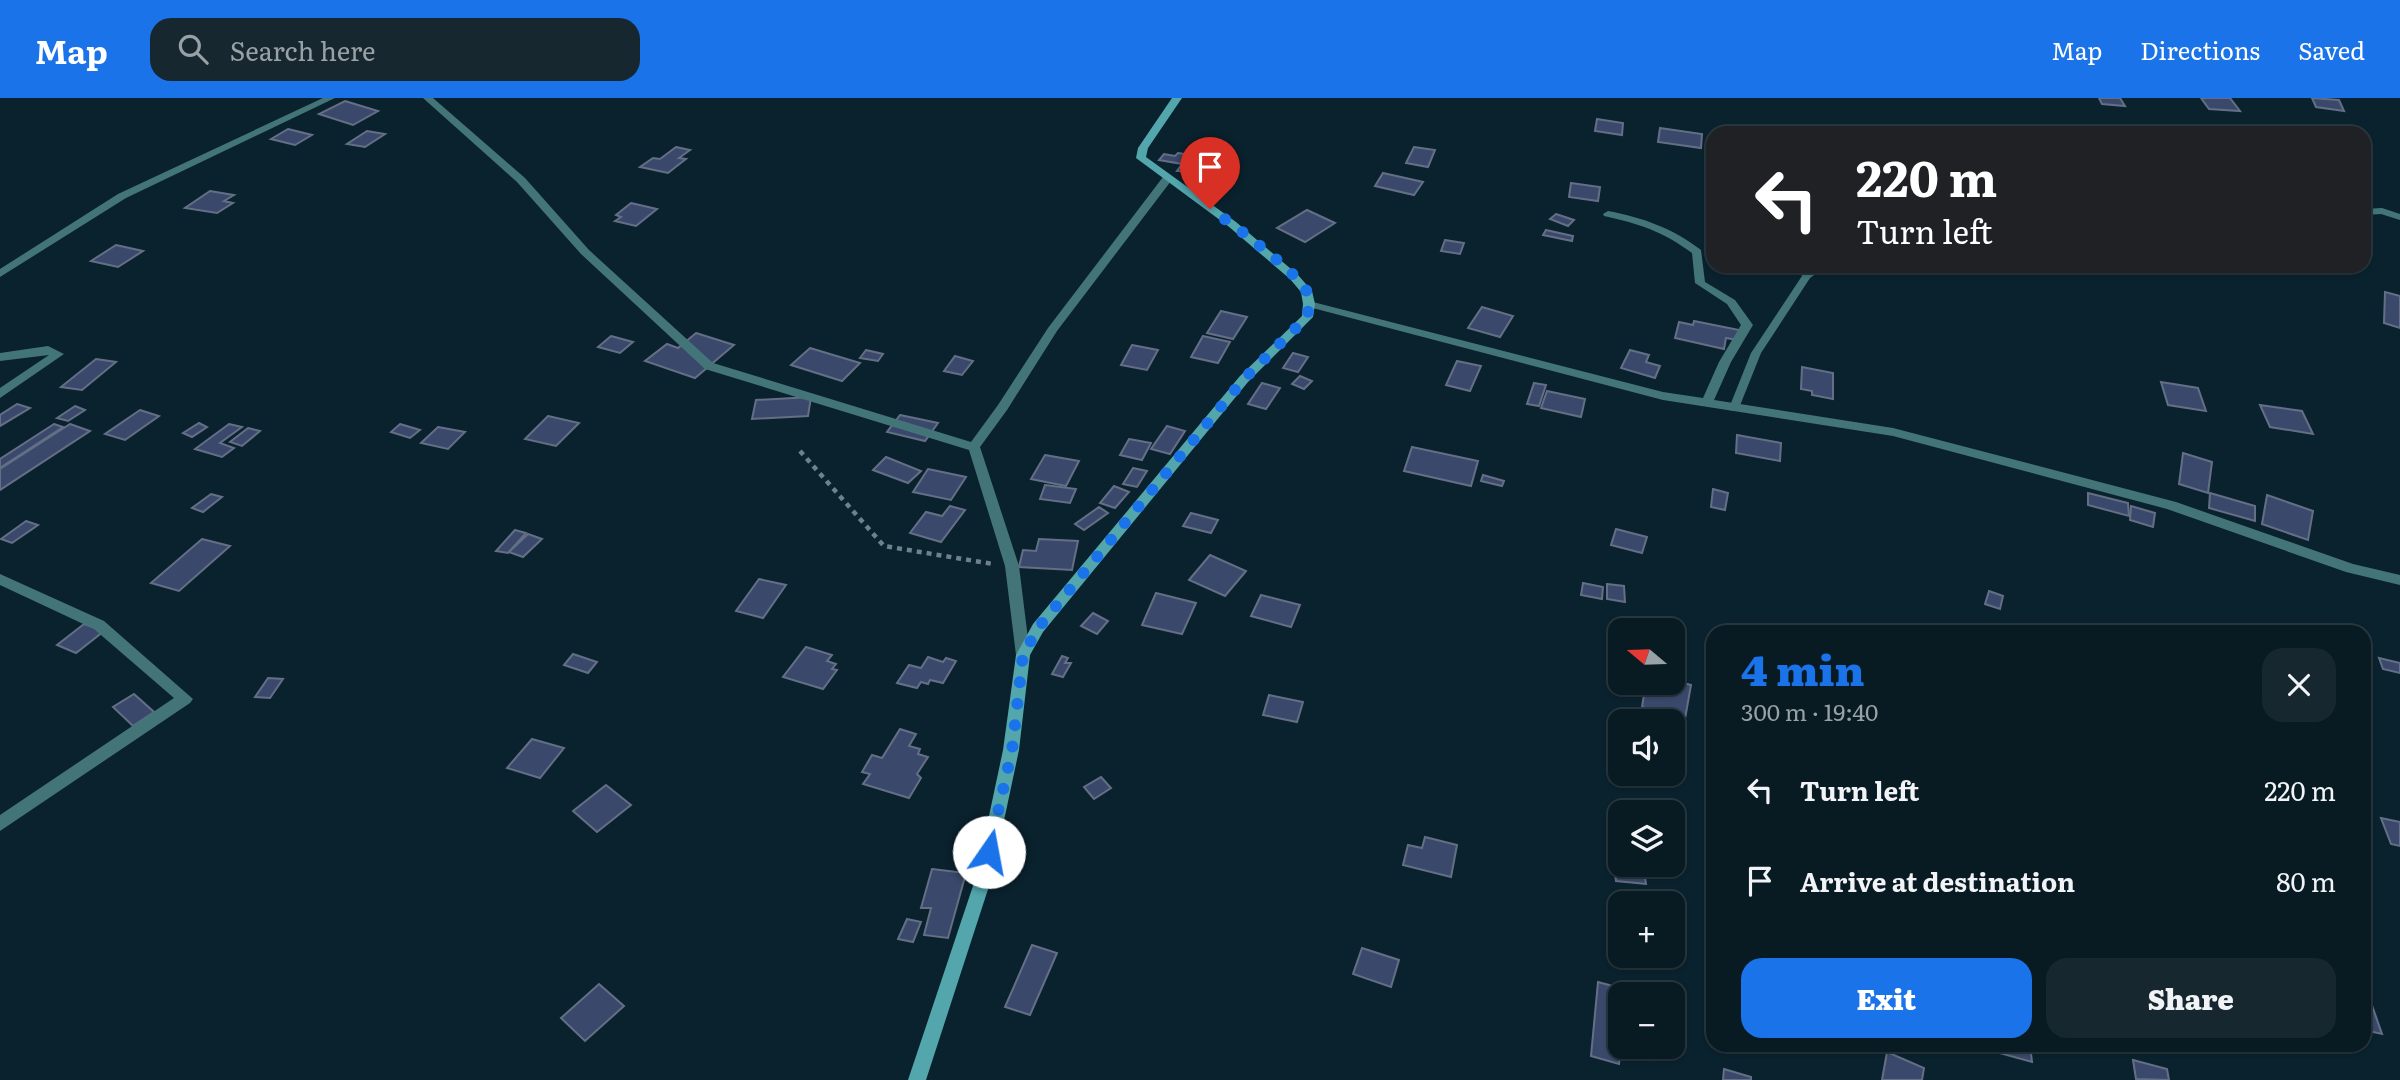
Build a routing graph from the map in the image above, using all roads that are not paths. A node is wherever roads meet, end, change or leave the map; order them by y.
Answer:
1 (330, 98) edge
2 (428, 98) edge
3 (1177, 98) edge
4 (1167, 179) junction
5 (2371, 212) edge
6 (1608, 215) dead end
7 (2400, 217) edge
8 (1804, 273) edge
9 (0, 274) edge
10 (1309, 304) junction
11 (0, 357) edge
12 (0, 394) edge
13 (1707, 403) junction
14 (1734, 408) junction
15 (974, 447) junction
16 (0, 579) edge
17 (2400, 580) edge
18 (1023, 655) junction
19 (0, 824) edge
20 (917, 1080) edge

1 - 9 street
2 - 15 street
3 - 4 main road
4 - 10 main road
4 - 15 street
5 - 7 street
6 - 13 street
8 - 14 lane
10 - 13 street
10 - 18 main road
11 - 12 street
13 - 14 street
14 - 17 street
15 - 18 street
16 - 19 street
18 - 20 main road

